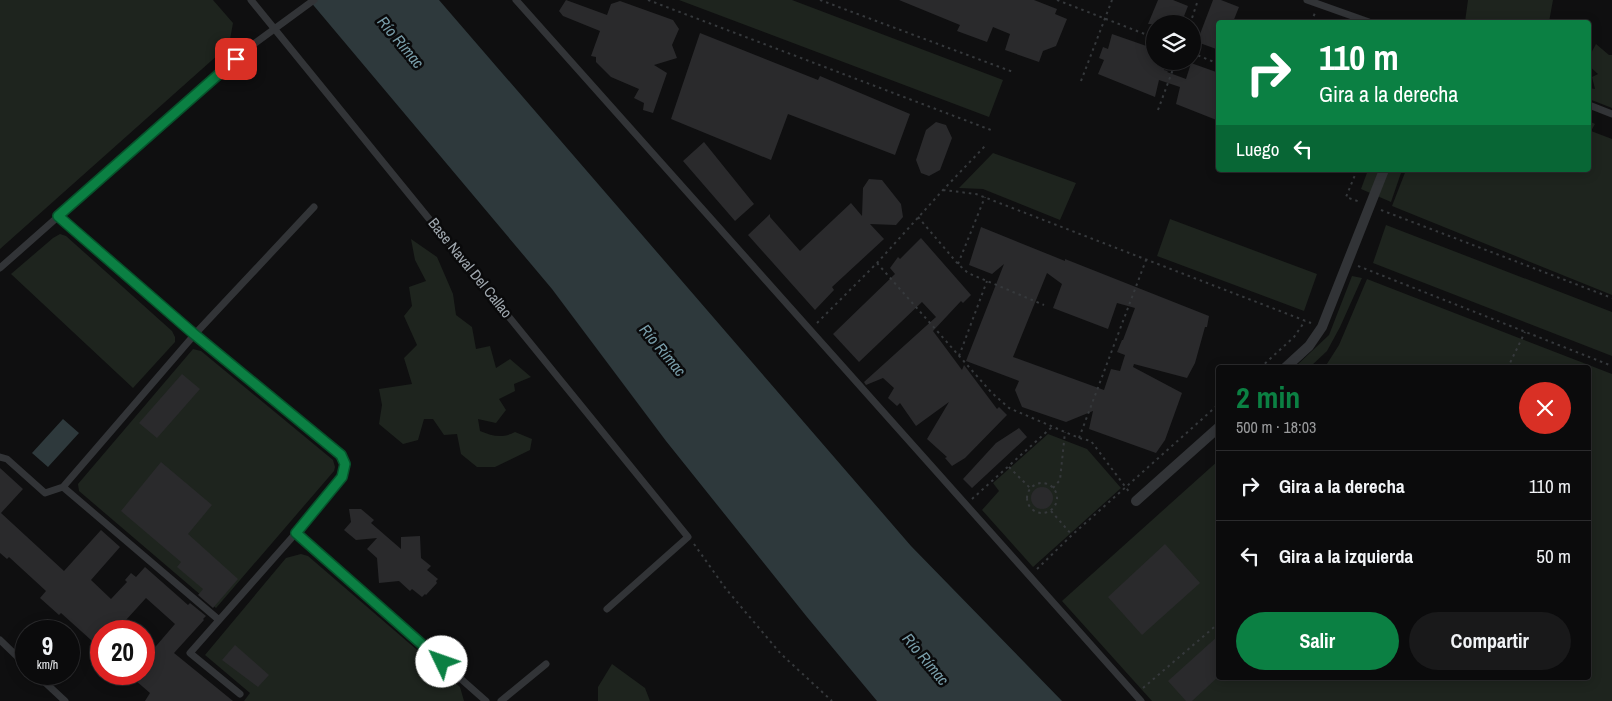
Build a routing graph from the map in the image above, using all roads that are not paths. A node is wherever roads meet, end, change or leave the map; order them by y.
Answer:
1 (251, 0) edge
2 (314, 0) edge
3 (1307, 0) edge
4 (517, 1) edge
5 (1363, 20) edge
6 (274, 28) junction
7 (1591, 107) edge
8 (1612, 114) edge
9 (1383, 172) edge
10 (314, 207) dead end
11 (58, 216) junction
12 (0, 268) edge
13 (194, 334) junction
14 (1288, 365) edge
15 (1216, 430) edge
16 (0, 457) edge
17 (64, 488) junction
18 (1136, 501) road end
19 (296, 533) junction
20 (607, 609) dead end
21 (219, 620) junction
22 (0, 640) edge
23 (15, 654) edge
24 (546, 664) dead end
25 (48, 685) edge
26 (240, 694) dead end
27 (65, 701) edge
28 (486, 701) edge
29 (501, 701) edge
30 (1141, 701) edge

1 - 6 lane, Base Naval Del Callao
2 - 6 lane
3 - 5 lane
4 - 30 lane
6 - 11 lane
6 - 20 lane, Base Naval Del Callao
7 - 8 lane
9 - 14 street
10 - 13 lane
11 - 12 lane
11 - 13 lane
13 - 17 lane
13 - 19 lane
15 - 18 street
16 - 17 lane
17 - 21 lane
19 - 21 lane
19 - 28 lane
21 - 26 lane
22 - 23 lane
24 - 29 lane
25 - 27 lane

